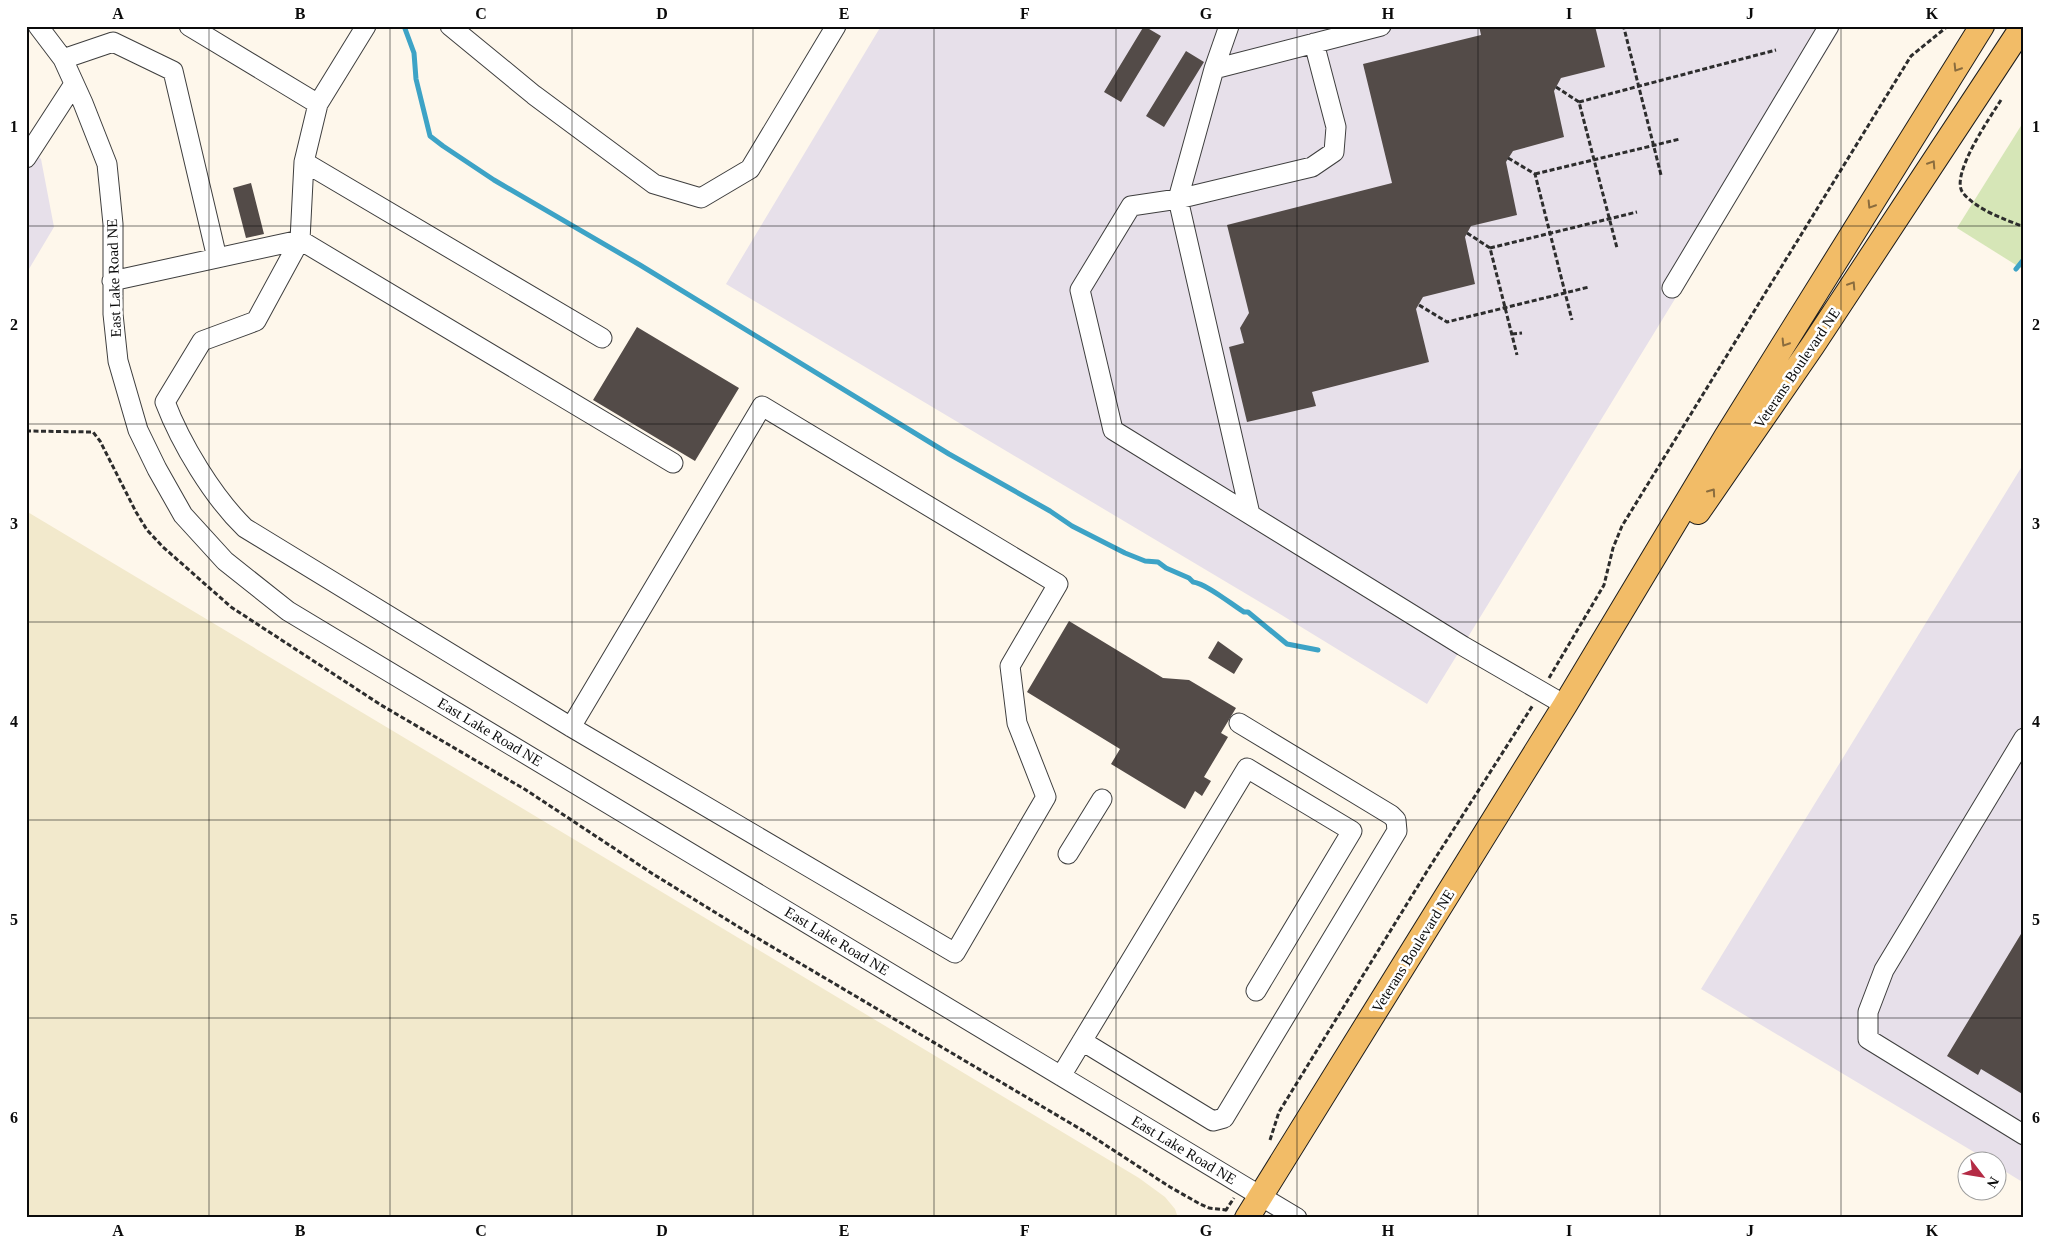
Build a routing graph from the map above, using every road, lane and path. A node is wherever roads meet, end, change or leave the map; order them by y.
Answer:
1 (38, 26) edge
2 (189, 26) edge
3 (366, 26) edge
4 (450, 26) edge
5 (836, 26) edge
6 (1229, 26) edge
7 (1381, 26) edge
8 (1829, 26) edge
9 (1948, 26) edge
10 (1982, 26) edge
11 (2023, 26) edge
12 (1623, 27) edge
13 (1314, 43) junction
14 (1776, 50) dead end
15 (63, 59) junction
16 (1214, 69) junction
17 (74, 84) junction
18 (1638, 86) junction
19 (1556, 87) dead end
20 (2004, 95) dead end
21 (1579, 102) junction
22 (318, 104) junction
23 (1680, 139) dead end
24 (1654, 146) junction
25 (26, 158) edge
26 (1508, 158) dead end
27 (1594, 160) junction
28 (304, 162) junction
29 (1535, 174) junction
30 (1661, 175) dead end
31 (1178, 199) junction
32 (1637, 212) dead end
33 (1609, 219) junction
34 (2024, 227) edge
35 (1550, 233) junction
36 (1467, 234) dead end
37 (300, 240) junction
38 (1490, 248) junction
39 (1617, 248) dead end
40 (217, 258) junction
41 (112, 281) junction
42 (1589, 287) dead end
43 (1672, 288) dead end
44 (1566, 293) junction
45 (1419, 304) dead end
46 (1505, 308) junction
47 (1572, 320) dead end
48 (1522, 333) dead end
49 (1512, 334) junction
50 (602, 338) dead end
51 (1517, 355) dead end
52 (26, 431) edge
53 (673, 463) dead end
54 (1250, 514) junction
55 (1542, 692) junction
56 (1565, 705) junction
57 (1239, 723) dead end
58 (571, 727) junction
59 (2024, 738) edge
60 (1102, 799) dead end
61 (1068, 854) dead end
62 (1256, 991) dead end
63 (1082, 1041) junction
64 (1061, 1076) junction
65 (2024, 1135) edge
66 (1268, 1144) dead end
67 (1261, 1196) junction
68 (1237, 1214) edge
69 (1297, 1218) edge

1 - 15 street, East Lake Road NE
2 - 22 street
3 - 22 street
4 - 5 street
6 - 16 street
7 - 13 street
8 - 43 street
9 - 55 path
10 -> 56 main road, Veterans Boulevard NE
56 -> 11 main road, Veterans Boulevard NE
12 - 18 path
13 - 16 street
13 - 31 street
14 - 18 path
15 - 17 street, East Lake Road NE
15 - 40 street
16 - 31 street
17 - 25 street
17 - 41 street, East Lake Road NE
18 - 21 path
18 - 24 path
19 - 21 path
20 - 34 path
21 - 27 path
22 - 28 street
23 - 24 path
24 - 27 path
24 - 30 path
26 - 29 path
27 - 29 path
27 - 33 path
28 - 37 street
28 - 50 street
29 - 35 path
31 - 54 street
31 - 54 street
32 - 33 path
33 - 35 path
33 - 39 path
35 - 38 path
35 - 44 path
36 - 38 path
37 - 40 street
37 - 53 street
37 - 58 street
38 - 46 path
40 - 41 street
41 - 64 street, East Lake Road NE
42 - 44 path
44 - 46 path
44 - 47 path
45 - 46 path
46 - 49 path
48 - 49 path
49 - 51 path
52 - 68 path
54 - 55 street
55 - 56 street
55 - 66 path
56 - 67 main road, Veterans Boulevard NE
57 - 63 street
58 - 58 street
59 - 65 street
60 - 61 street
62 - 63 street
63 - 64 street
64 - 67 street, East Lake Road NE
67 - 68 main road, Veterans Boulevard NE
67 - 69 street, East Lake Road NE

